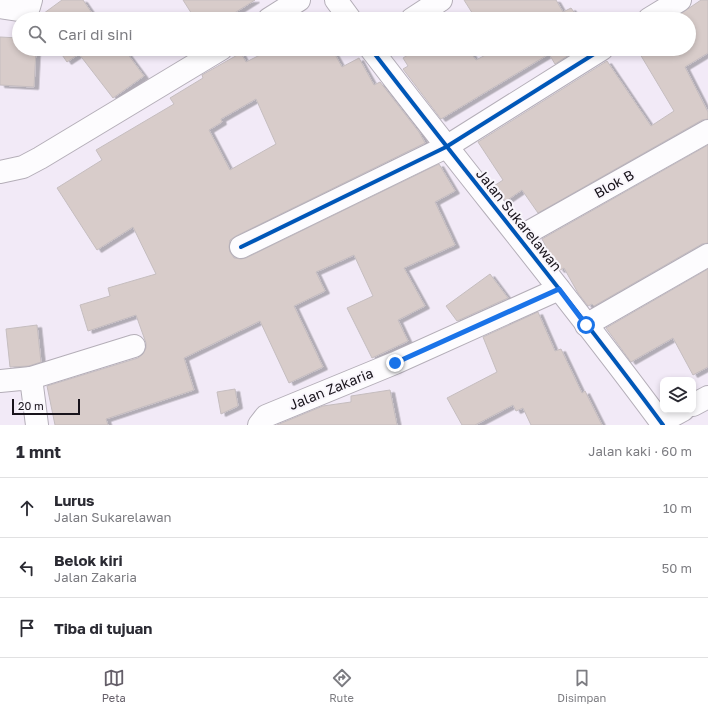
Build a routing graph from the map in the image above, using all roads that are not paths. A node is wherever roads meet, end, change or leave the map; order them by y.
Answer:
1 (31, 0) edge
2 (299, 0) edge
3 (336, 0) edge
4 (441, 0) edge
5 (680, 0) edge
6 (0, 7) edge
7 (280, 12) edge
8 (345, 12) edge
9 (423, 12) edge
10 (660, 12) edge
11 (209, 56) edge
12 (376, 56) edge
13 (591, 56) edge
14 (708, 131) edge
15 (446, 147) junction
16 (0, 172) edge
17 (520, 237) junction
18 (241, 247) dead end
19 (708, 256) edge
20 (559, 289) junction
21 (586, 325) junction
22 (134, 346) dead end
23 (31, 378) junction
24 (0, 382) edge
25 (708, 396) edge
26 (696, 403) edge
27 (678, 413) edge
28 (662, 424) edge
29 (37, 425) edge
30 (259, 425) edge

1 - 6 street
2 - 7 street
3 - 8 street
4 - 9 street
5 - 10 street
11 - 16 street
12 - 15 street, Jalan Sukarelawan
13 - 15 street
14 - 17 street, Blok B
15 - 17 street, Jalan Sukarelawan
15 - 18 street
17 - 20 street, Jalan Sukarelawan
19 - 21 street
20 - 21 street, Jalan Sukarelawan
20 - 30 street, Jalan Zakaria
21 - 28 street, Jalan Sukarelawan
22 - 23 street
23 - 24 street
23 - 29 street
25 - 26 street
27 - 28 street

